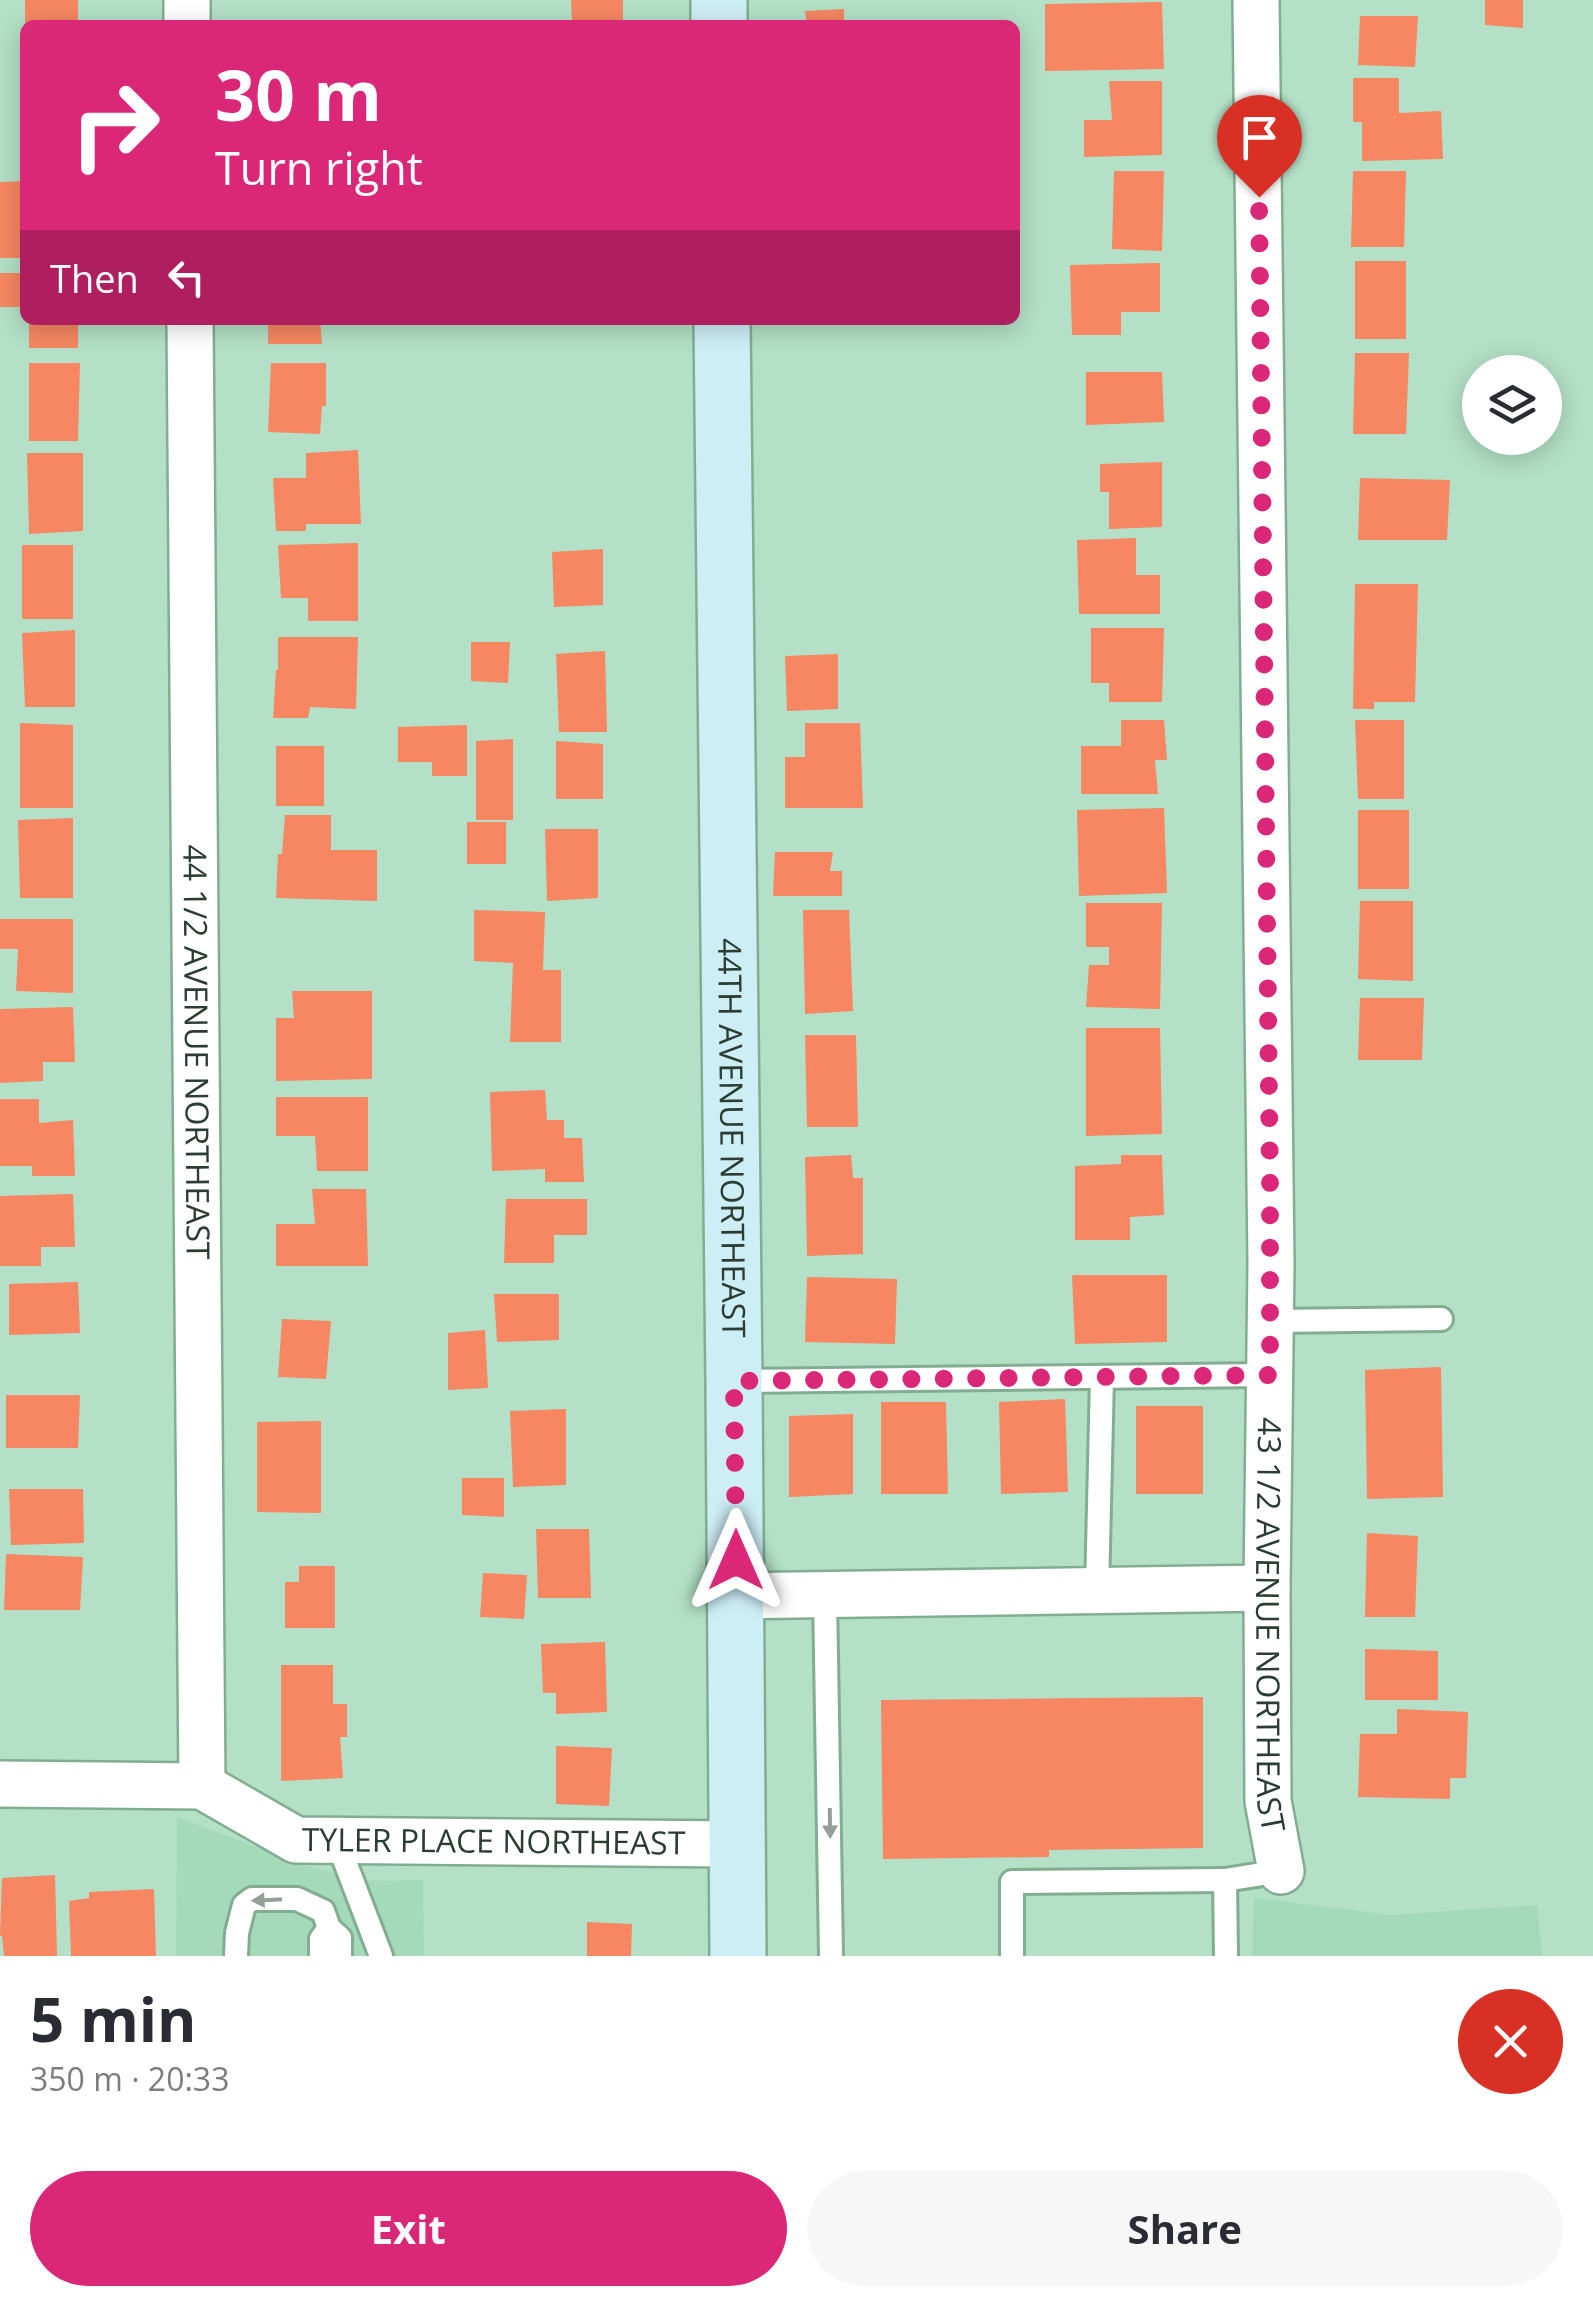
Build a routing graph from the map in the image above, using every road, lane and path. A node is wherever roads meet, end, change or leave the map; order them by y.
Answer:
1 (1256, 0) edge
2 (190, 325) edge
3 (722, 325) edge
4 (1441, 1319) dead end
5 (1271, 1322) junction
6 (1270, 1375) junction
7 (1102, 1376) junction
8 (734, 1381) junction
9 (1267, 1588) junction
10 (1097, 1590) junction
11 (825, 1595) junction
12 (736, 1596) junction
13 (0, 1784) edge
14 (202, 1786) junction
15 (336, 1841) junction
16 (737, 1844) junction
17 (1281, 1871) joint
18 (1225, 1880) junction
19 (329, 1928) junction
20 (236, 1956) edge
21 (321, 1956) edge
22 (340, 1956) edge
23 (380, 1956) edge
24 (738, 1956) edge
25 (832, 1956) edge
26 (1012, 1956) edge
27 (1226, 1956) edge

1 - 5 street, 43 1/2 AVENUE NORTHEAST
2 - 14 street, 44 1/2 AVENUE NORTHEAST
3 - 8 street, 44TH AVENUE NORTHEAST
4 - 5 lane
5 - 6 street, 43 1/2 AVENUE NORTHEAST
6 - 7 lane
6 - 9 street, 43 1/2 AVENUE NORTHEAST
7 - 8 lane
7 - 10 lane
8 - 12 street, 44TH AVENUE NORTHEAST
9 - 10 street
9 - 17 street, 43 1/2 AVENUE NORTHEAST
10 - 11 street
11 - 12 street
11 -> 25 lane
12 - 16 street, 44TH AVENUE NORTHEAST
13 - 14 street
14 - 15 street, TYLER PLACE NORTHEAST
15 - 16 street, TYLER PLACE NORTHEAST
15 - 23 lane
16 - 24 street, 44TH AVENUE NORTHEAST
17 - 18 lane
18 - 26 lane
18 - 27 lane
19 -> 20 lane
19 - 21 lane
19 - 22 lane

